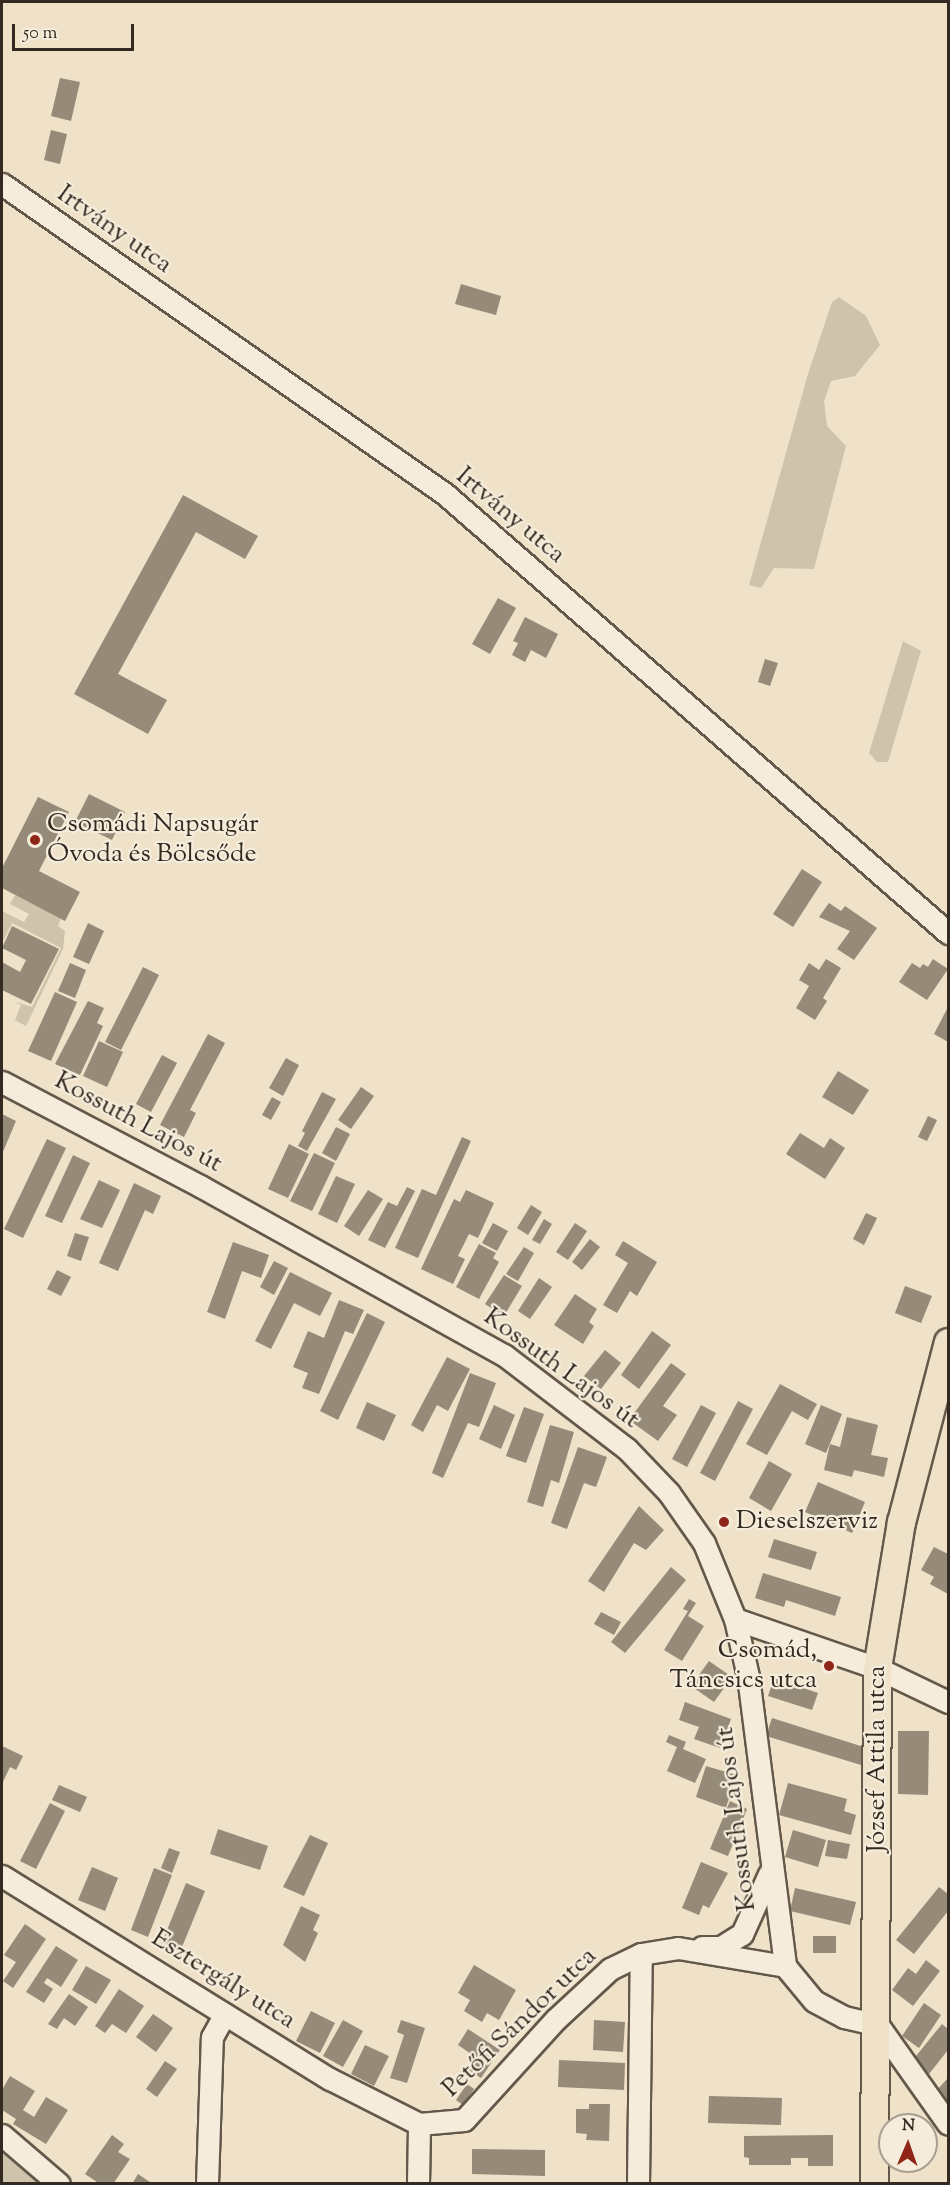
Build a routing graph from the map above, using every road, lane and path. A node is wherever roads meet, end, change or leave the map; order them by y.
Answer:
1 (2, 184) edge
2 (948, 933) edge
3 (2, 1082) edge
4 (948, 1342) edge
5 (735, 1619) junction
6 (877, 1668) junction
7 (948, 1702) edge
8 (770, 1870) junction
9 (2, 1876) edge
10 (678, 1948) junction
11 (641, 1954) junction
12 (785, 1966) junction
13 (225, 2014) junction
14 (878, 2025) junction
15 (419, 2124) junction
16 (948, 2124) edge
17 (2, 2135) edge
18 (59, 2184) edge
19 (207, 2184) edge
20 (418, 2184) edge
21 (638, 2184) edge
22 (874, 2184) edge

1 - 2 street, Irtvány utca
3 - 5 street, Kossuth Lajos út
4 - 6 main road, József Attila utca
5 - 6 street
5 - 8 street, Kossuth Lajos út
6 - 7 street
6 - 14 main road, József Attila utca
8 - 10 street, Petőfi Sándor utca
8 - 12 street, Kossuth Lajos út
9 - 13 street, Esztergály utca
10 - 11 street, Petőfi Sándor utca
10 - 12 street, Petőfi Sándor utca
11 - 15 street, Petőfi Sándor utca
11 - 21 street
12 - 14 street
13 - 15 street, Esztergály utca
13 - 19 street
14 - 16 street
14 - 22 main road, József Attila utca
15 - 20 street
17 - 18 street

